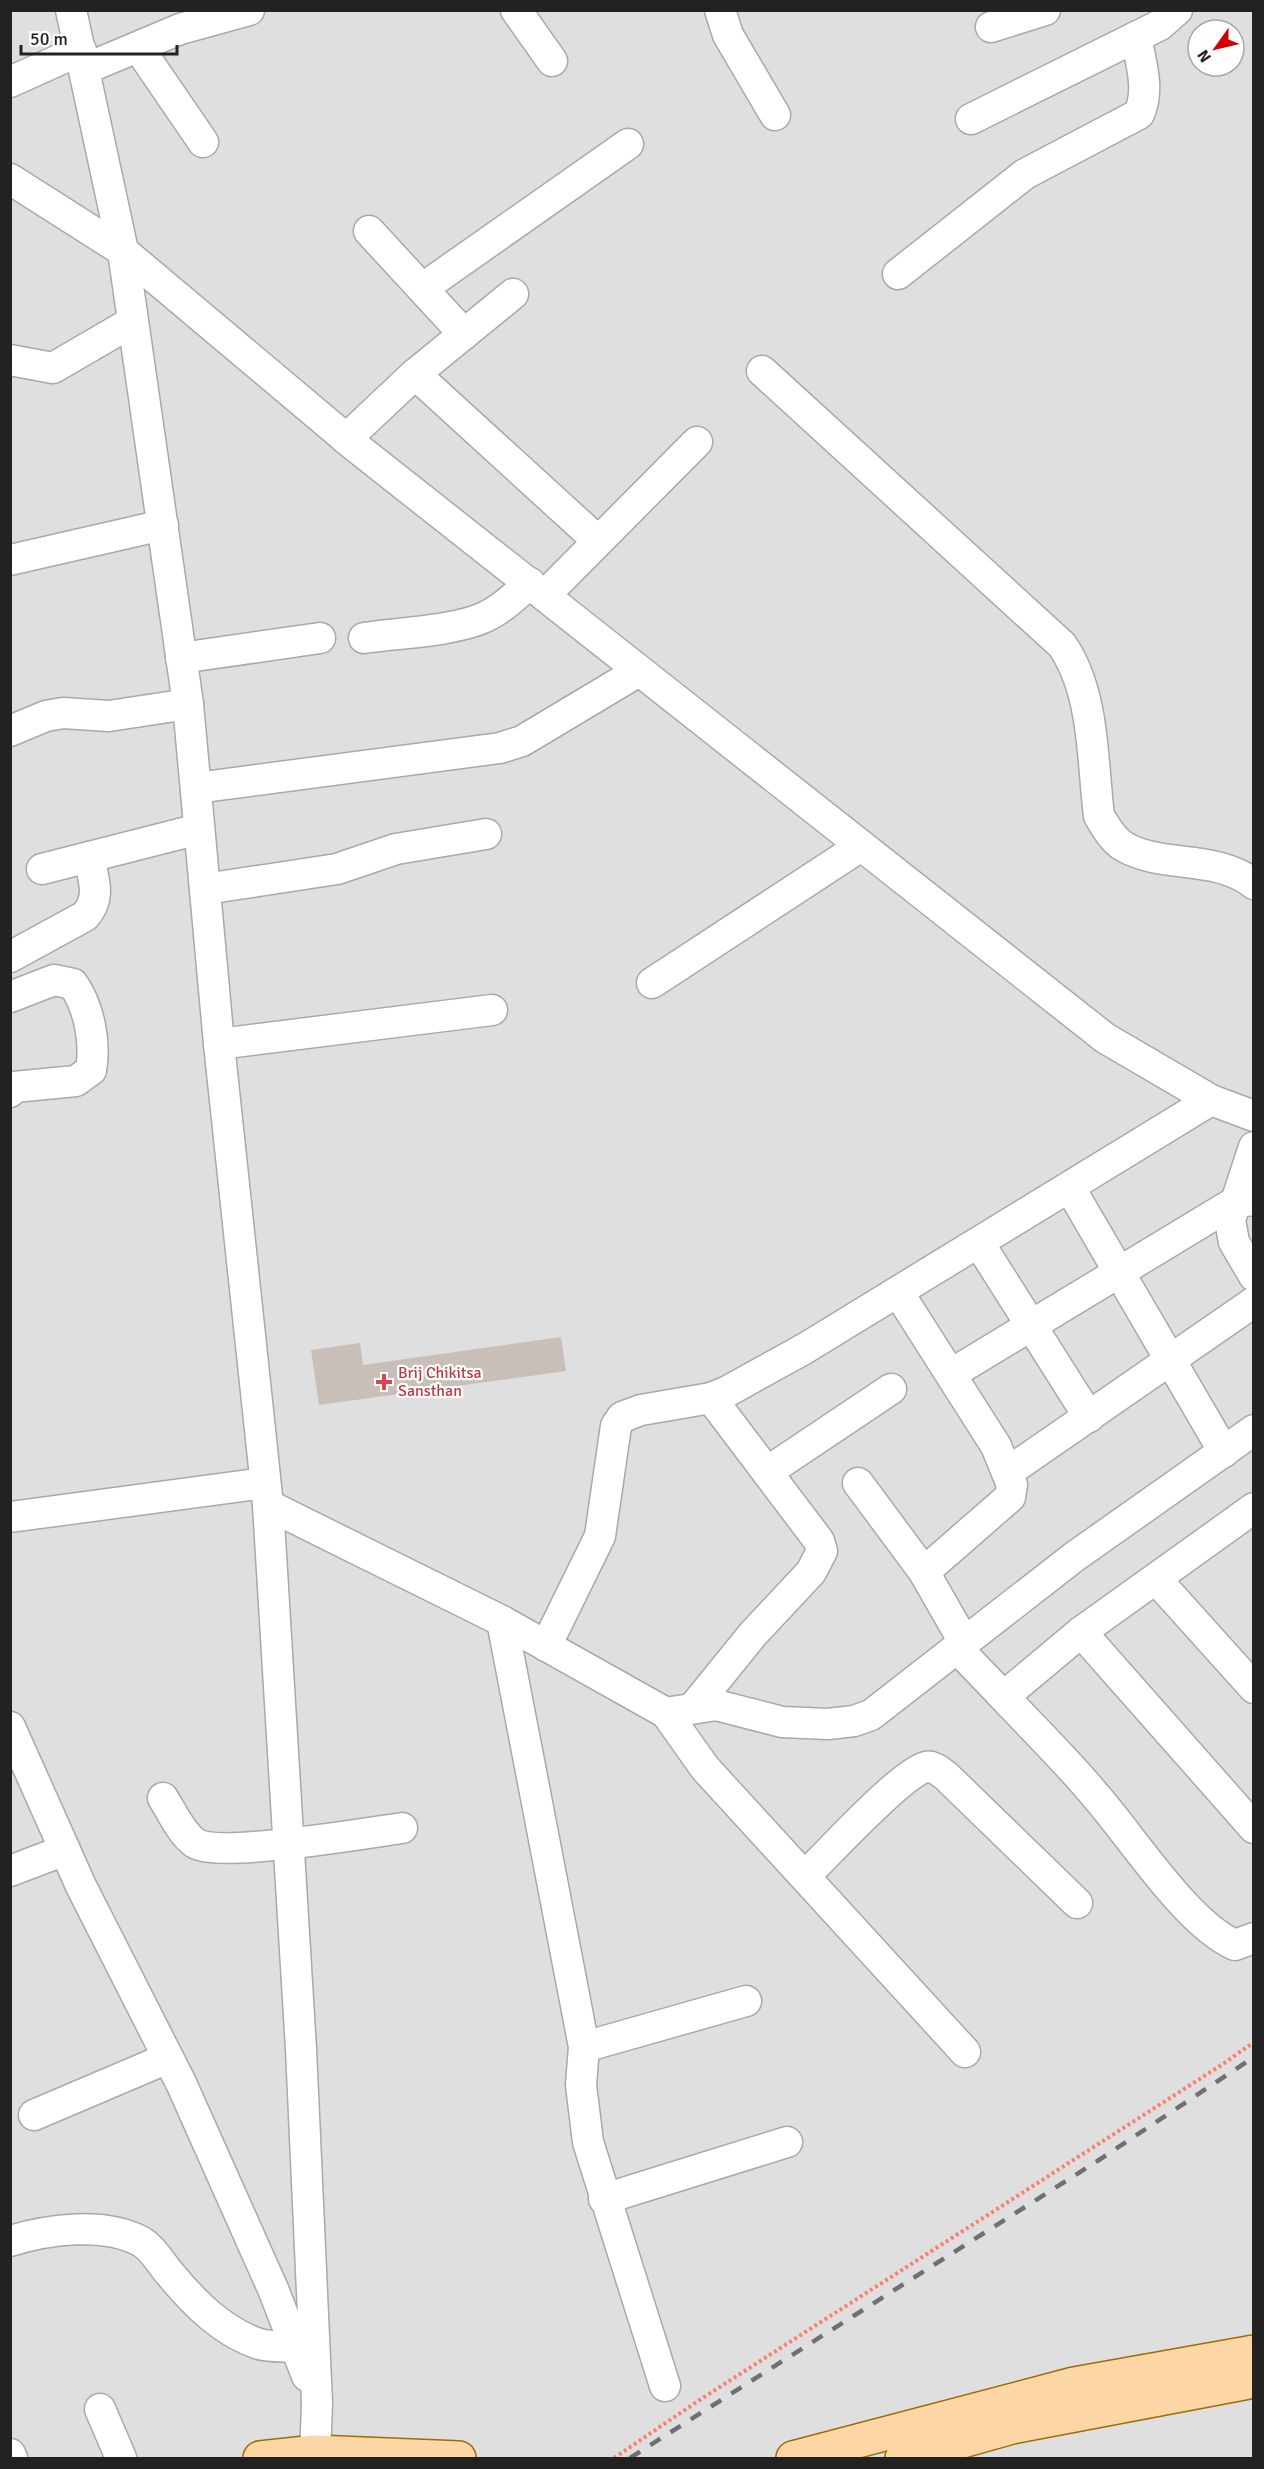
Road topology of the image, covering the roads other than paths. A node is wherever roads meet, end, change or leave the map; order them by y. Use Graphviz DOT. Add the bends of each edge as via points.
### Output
graph roads {
  1 [pos="71,10"];
  2 [pos="249,10"];
  3 [pos="516,10"];
  4 [pos="720,10"];
  5 [pos="1045,10"];
  6 [pos="1177,10"];
  7 [pos="991,27"];
  8 [pos="1136,37"];
  9 [pos="138,47"];
  10 [pos="83,59"];
  11 [pos="552,61"];
  12 [pos="10,82"];
  13 [pos="775,115"];
  14 [pos="971,119"];
  15 [pos="203,142"];
  16 [pos="628,144"];
  17 [pos="10,179"];
  18 [pos="369,231"];
  19 [pos="123,251"];
  20 [pos="898,274"];
  21 [pos="423,288"];
  22 [pos="513,294"];
  23 [pos="132,322"];
  24 [pos="464,334"];
  25 [pos="10,360"];
  26 [pos="762,371"];
  27 [pos="415,374"];
  28 [pos="346,439"];
  29 [pos="697,442"];
  30 [pos="163,525"];
  31 [pos="598,541"];
  32 [pos="10,560"];
  33 [pos="537,589"];
  34 [pos="320,638"];
  35 [pos="364,638"];
  36 [pos="181,657"];
  37 [pos="639,671"];
  38 [pos="188,705"];
  39 [pos="10,731"];
  40 [pos="195,788"];
  41 [pos="199,829"];
  42 [pos="486,834"];
  43 [pos="861,846"];
  44 [pos="89,857"];
  45 [pos="42,869"];
  46 [pos="1254,884"];
  47 [pos="205,889"];
  48 [pos="10,957"];
  49 [pos="651,983"];
  50 [pos="10,997"];
  51 [pos="492,1010"];
  52 [pos="219,1044"];
  53 [pos="12,1085"];
  54 [pos="1211,1100"];
  55 [pos="1254,1116"];
  56 [pos="1254,1147"];
  57 [pos="1070,1188"];
  58 [pos="1244,1201"];
  59 [pos="979,1243"];
  60 [pos="1118,1273"];
  61 [pos="1254,1276"];
  62 [pos="898,1292"];
  63 [pos="1254,1302"];
  64 [pos="1030,1326"];
  65 [pos="1170,1361"];
  66 [pos="951,1374"];
  67 [pos="891,1389"];
  68 [pos="711,1398"];
  69 [pos="1089,1417"];
  70 [pos="1254,1430"];
  71 [pos="1224,1452"];
  72 [pos="767,1472"];
  73 [pos="1008,1472"];
  74 [pos="858,1483"];
  75 [pos="267,1494"];
  76 [pos="1254,1508"];
  77 [pos="10,1516"];
  78 [pos="924,1572"];
  79 [pos="1156,1579"];
  80 [pos="502,1622"];
  81 [pos="1081,1632"];
  82 [pos="961,1645"];
  83 [pos="546,1646"];
  84 [pos="1254,1688"];
  85 [pos="1000,1694"];
  86 [pos="680,1711"];
  87 [pos="10,1727"];
  88 [pos="163,1798"];
  89 [pos="402,1828"];
  90 [pos="1254,1828"];
  91 [pos="288,1844"];
  92 [pos="65,1850"];
  93 [pos="10,1870"];
  94 [pos="805,1876"];
  95 [pos="1077,1903"];
  96 [pos="1254,1938"];
  97 [pos="746,2001"];
  98 [pos="584,2047"];
  99 [pos="966,2052"];
  100 [pos="168,2058"];
  101 [pos="34,2115"];
  102 [pos="787,2142"];
  103 [pos="604,2199"];
  104 [pos="10,2241"];
  105 [pos="296,2347"];
  106 [pos="1254,2352"];
  107 [pos="1254,2381"];
  108 [pos="665,2386"];
  109 [pos="317,2403"];
  110 [pos="100,2409"];
  111 [pos="315,2455"];
  112 [pos="121,2458"];
  113 [pos="260,2458"];
  114 [pos="459,2458"];
  115 [pos="793,2458"];
  116 [pos="902,2458"];
  1 -- 10 [label="street"];
  2 -- 9 [label="street" via="180,29"];
  3 -- 11 [label="street"];
  4 -- 13 [label="street" via="728,35"];
  5 -- 7 [label="street"];
  6 -- 8 [label="street" via="1160,25"];
  8 -- 14 [label="street"];
  8 -- 20 [label="street" via="1145,85 1145,101 1139,114 1025,174"];
  9 -- 10 [label="street"];
  9 -- 15 [label="street"];
  10 -- 12 [label="street"];
  10 -- 19 [label="street"];
  16 -- 21 [label="street"];
  17 -- 19 [label="street"];
  18 -- 21 [label="street"];
  19 -- 23 [label="street"];
  19 -- 28 [label="street"];
  21 -- 24 [label="street"];
  22 -- 24 [label="street"];
  23 -- 25 [label="street" via="53,368"];
  23 -- 30 [label="street"];
  24 -- 27 [label="street"];
  26 -- 46 [label="street" via="1062,645 1076,666 1084,697 1099,816 1109,833 1123,846 1140,852 1225,869"];
  27 -- 28 [label="street"];
  27 -- 31 [label="street"];
  28 -- 33 [label="street"];
  29 -- 31 [label="street"];
  30 -- 32 [label="street"];
  30 -- 36 [label="street"];
  31 -- 33 [label="street"];
  33 -- 35 [label="street" via="464,624"];
  33 -- 37 [label="street"];
  34 -- 36 [label="street"];
  36 -- 38 [label="street"];
  37 -- 40 [label="street" via="522,741 500,748"];
  37 -- 43 [label="street"];
  38 -- 39 [label="street" via="109,716 63,713"];
  38 -- 40 [label="street"];
  40 -- 41 [label="street"];
  41 -- 44 [label="street"];
  41 -- 47 [label="street"];
  42 -- 47 [label="street" via="396,849 337,868"];
  43 -- 49 [label="street"];
  43 -- 54 [label="street" via="1105,1038"];
  44 -- 45 [label="street"];
  44 -- 48 [label="street" via="96,895 94,906 85,916"];
  47 -- 52 [label="street"];
  50 -- 53 [label="street" via="54,980 73,984 81,995 95,1049 91,1070 76,1082"];
  51 -- 52 [label="street"];
  52 -- 75 [label="street"];
  54 -- 55 [label="street"];
  54 -- 57 [label="street"];
  56 -- 58 [label="street"];
  57 -- 59 [label="street"];
  57 -- 60 [label="street"];
  58 -- 60 [label="street"];
  58 -- 61 [label="street" via="1230,1220 1234,1242"];
  59 -- 62 [label="street"];
  59 -- 64 [label="street"];
  60 -- 64 [label="street"];
  60 -- 65 [label="street"];
  62 -- 66 [label="street"];
  62 -- 68 [label="street" via="804,1349"];
  63 -- 65 [label="street"];
  64 -- 66 [label="street"];
  64 -- 69 [label="street"];
  65 -- 69 [label="street"];
  65 -- 71 [label="street"];
  66 -- 73 [label="street"];
  67 -- 72 [label="street"];
  68 -- 72 [label="street"];
  68 -- 83 [label="street" via="641,1410 622,1417 616,1426 600,1536"];
  69 -- 73 [label="street"];
  70 -- 71 [label="street"];
  71 -- 82 [label="street" via="1074,1557"];
  72 -- 86 [label="street" via="819,1541 819,1560"];
  73 -- 78 [label="street" via="1010,1497"];
  74 -- 78 [label="street"];
  75 -- 77 [label="street"];
  75 -- 80 [label="street"];
  75 -- 91 [label="street"];
  76 -- 79 [label="street"];
  78 -- 82 [label="street"];
  79 -- 81 [label="street"];
  79 -- 84 [label="street"];
  80 -- 83 [label="street"];
  80 -- 98 [label="street"];
  81 -- 85 [label="street" via="1014,1689"];
  81 -- 90 [label="street"];
  82 -- 85 [label="street"];
  82 -- 86 [label="street" via="871,1715 854,1721 782,1722 716,1705"];
  83 -- 86 [label="street"];
  85 -- 96 [label="street" via="1094,1793 1198,1920 1235,1945"];
  86 -- 94 [label="street" via="705,1767"];
  87 -- 92 [label="street"];
  88 -- 91 [label="street" via="187,1836 209,1848"];
  89 -- 91 [label="street"];
  91 -- 109 [label="street"];
  92 -- 93 [label="street"];
  92 -- 100 [label="street"];
  94 -- 95 [label="street" via="903,1781 932,1767 946,1776"];
  94 -- 99 [label="street"];
  97 -- 98 [label="street"];
  98 -- 103 [label="street" via="581,2085 588,2142"];
  100 -- 101 [label="street"];
  100 -- 105 [label="street"];
  102 -- 103 [label="street"];
  103 -- 108 [label="street"];
  104 -- 105 [label="street" via="61,2231 96,2230 143,2242 191,2299 216,2320 261,2345"];
  105 -- 109 [label="street"];
  106 -- 115 [label="main road" via="1074,2384"];
  107 -- 116 [label="main road" via="1012,2427"];
  109 -- 111 [label="street"];
  110 -- 112 [label="street"];
  111 -- 113 [label="main road"];
  111 -- 114 [label="main road"];
}
